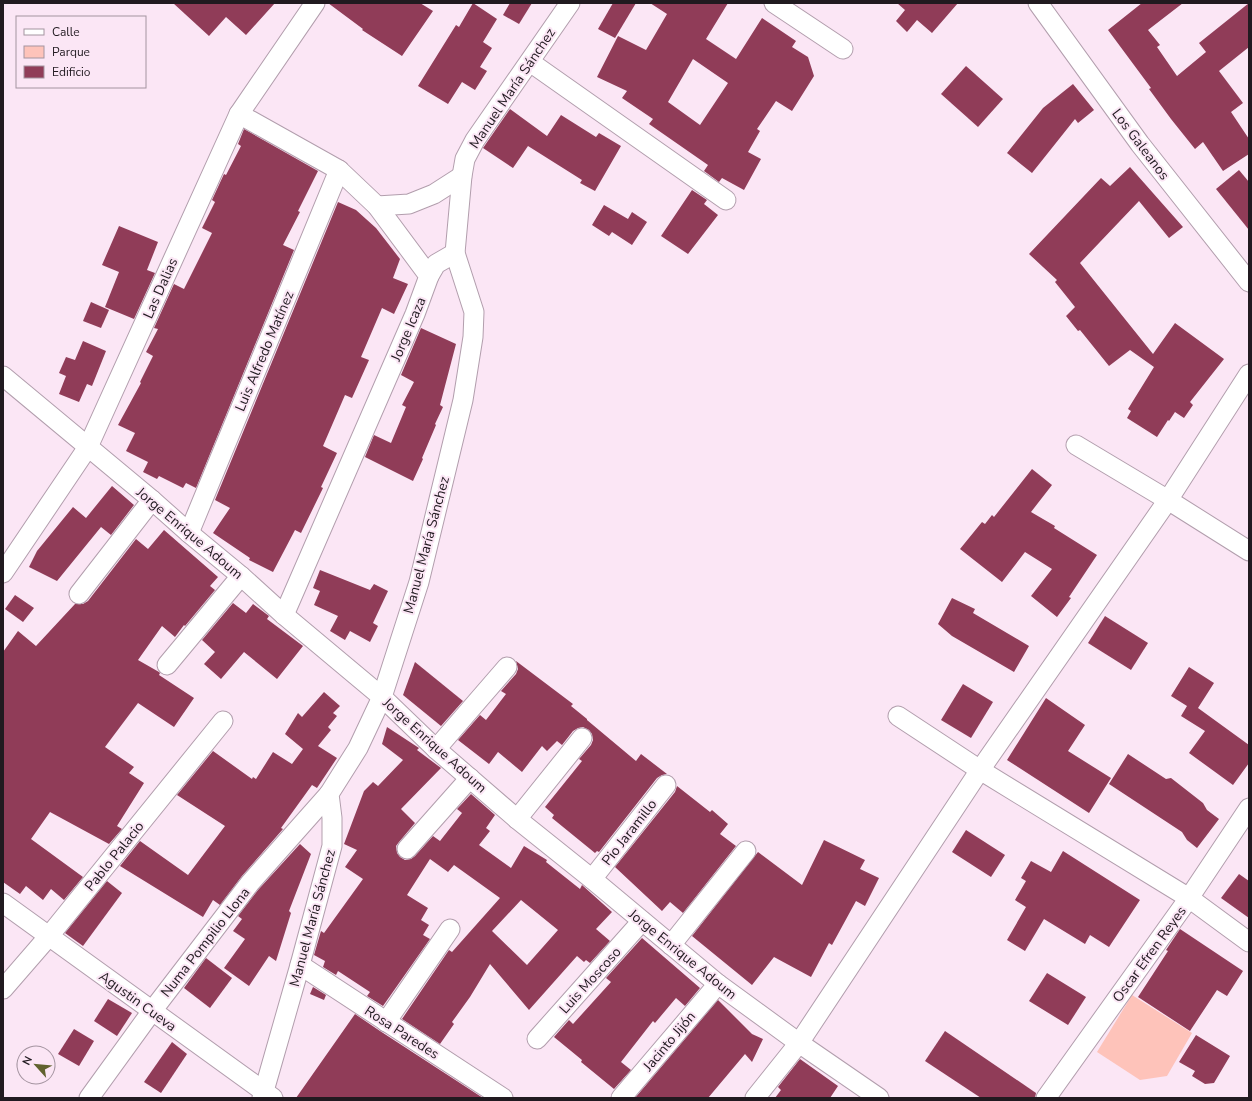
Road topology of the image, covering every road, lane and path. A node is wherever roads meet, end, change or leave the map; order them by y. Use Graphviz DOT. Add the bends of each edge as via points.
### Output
graph roads {
  1 [pos="315,3"];
  2 [pos="570,3"];
  3 [pos="774,3"];
  4 [pos="1038,3"];
  5 [pos="843,49"];
  6 [pos="530,62"];
  7 [pos="239,114"];
  8 [pos="339,170"];
  9 [pos="462,176"];
  10 [pos="726,200"];
  11 [pos="376,206"];
  12 [pos="455,253"];
  13 [pos="429,276"];
  14 [pos="1249,282"];
  15 [pos="1249,374"];
  16 [pos="3,376"];
  17 [pos="1076,445"];
  18 [pos="88,448"];
  19 [pos="152,500"];
  20 [pos="1168,500"];
  21 [pos="189,533"];
  22 [pos="1249,551"];
  23 [pos="3,573"];
  24 [pos="241,576"];
  25 [pos="79,594"];
  26 [pos="284,615"];
  27 [pos="167,665"];
  28 [pos="507,667"];
  29 [pos="382,697"];
  30 [pos="898,716"];
  31 [pos="223,721"];
  32 [pos="582,738"];
  33 [pos="436,749"];
  34 [pos="980,770"];
  35 [pos="470,778"];
  36 [pos="666,785"];
  37 [pos="329,794"];
  38 [pos="1249,808"];
  39 [pos="517,819"];
  40 [pos="407,849"];
  41 [pos="746,852"];
  42 [pos="592,879"];
  43 [pos="1189,898"];
  44 [pos="3,903"];
  45 [pos="642,921"];
  46 [pos="450,929"];
  47 [pos="49,936"];
  48 [pos="1249,942"];
  49 [pos="671,945"];
  50 [pos="300,965"];
  51 [pos="718,984"];
  52 [pos="3,989"];
  53 [pos="152,1011"];
  54 [pos="386,1022"];
  55 [pos="537,1040"];
  56 [pos="799,1043"];
  57 [pos="266,1096"];
  58 [pos="89,1098"];
  59 [pos="503,1098"];
  60 [pos="621,1098"];
  61 [pos="755,1098"];
  62 [pos="880,1098"];
  63 [pos="1046,1098"];
  1 -- 7 [label="street, Las Dalias"];
  2 -- 6 [label="street, Manuel María Sánchez"];
  3 -- 5 [label="street"];
  4 -- 14 [label="street, Los Galeanos" via="1140,144"];
  6 -- 9 [label="street, Manuel María Sánchez" via="475,140 465,160"];
  6 -- 10 [label="street"];
  7 -- 8 [label="street"];
  7 -- 18 [label="street, Las Dalias"];
  8 -- 11 [label="street"];
  8 -- 21 [label="street, Luis Alfredo Matínez"];
  9 -- 11 [label="street" via="434,194 409,204"];
  9 -- 12 [label="street, Manuel María Sánchez"];
  11 -- 13 [label="street"];
  12 -- 13 [label="street, Jorge Icaza" via="436,264"];
  12 -- 29 [label="street, Manuel María Sánchez" via="474,312 473,337 463,400 419,582"];
  13 -- 26 [label="street, Jorge Icaza" via="415,314"];
  15 -- 20 [label="street"];
  16 -- 18 [label="street, Jorge Enrique Adoum"];
  17 -- 20 [label="street"];
  18 -- 19 [label="street, Jorge Enrique Adoum"];
  18 -- 23 [label="street, Las Dalias"];
  19 -- 21 [label="street, Jorge Enrique Adoum"];
  19 -- 25 [label="street"];
  20 -- 22 [label="street"];
  20 -- 34 [label="street"];
  21 -- 24 [label="street, Jorge Enrique Adoum"];
  24 -- 26 [label="street, Jorge Enrique Adoum"];
  24 -- 27 [label="street"];
  26 -- 29 [label="street, Jorge Enrique Adoum"];
  28 -- 33 [label="street"];
  29 -- 33 [label="street, Jorge Enrique Adoum"];
  29 -- 37 [label="street, Manuel María Sánchez" via="358,748"];
  30 -- 34 [label="street"];
  31 -- 47 [label="street, Pablo Palacio"];
  32 -- 39 [label="street"];
  33 -- 35 [label="street, Jorge Enrique Adoum"];
  34 -- 43 [label="street"];
  34 -- 56 [label="street"];
  35 -- 39 [label="street, Jorge Enrique Adoum"];
  35 -- 40 [label="street"];
  36 -- 42 [label="street, Pio Jaramillo"];
  37 -- 50 [label="street, Manuel María Sánchez" via="332,846"];
  37 -- 53 [label="street, Numa Pompilio Llona" via="250,883"];
  38 -- 43 [label="street, Oscar Efren Reyes"];
  39 -- 42 [label="street, Jorge Enrique Adoum"];
  41 -- 49 [label="street"];
  42 -- 45 [label="street, Jorge Enrique Adoum"];
  43 -- 48 [label="street"];
  43 -- 63 [label="street, Oscar Efren Reyes"];
  44 -- 47 [label="street, Agustin Cueva"];
  45 -- 49 [label="street, Jorge Enrique Adoum"];
  45 -- 55 [label="street, Luis Moscoso"];
  46 -- 54 [label="street"];
  47 -- 52 [label="street, Pablo Palacio"];
  47 -- 53 [label="street, Agustin Cueva"];
  49 -- 51 [label="street, Jorge Enrique Adoum"];
  50 -- 54 [label="street, Rosa Paredes"];
  50 -- 57 [label="street, Manuel María Sánchez"];
  51 -- 56 [label="street, Jorge Enrique Adoum"];
  51 -- 60 [label="street, Jacinto Jijón"];
  53 -- 57 [label="street, Agustin Cueva"];
  53 -- 58 [label="street, Numa Pompilio Llona"];
  54 -- 59 [label="street, Rosa Paredes"];
  56 -- 61 [label="street"];
  56 -- 62 [label="street, Jorge Enrique Adoum"];
}
